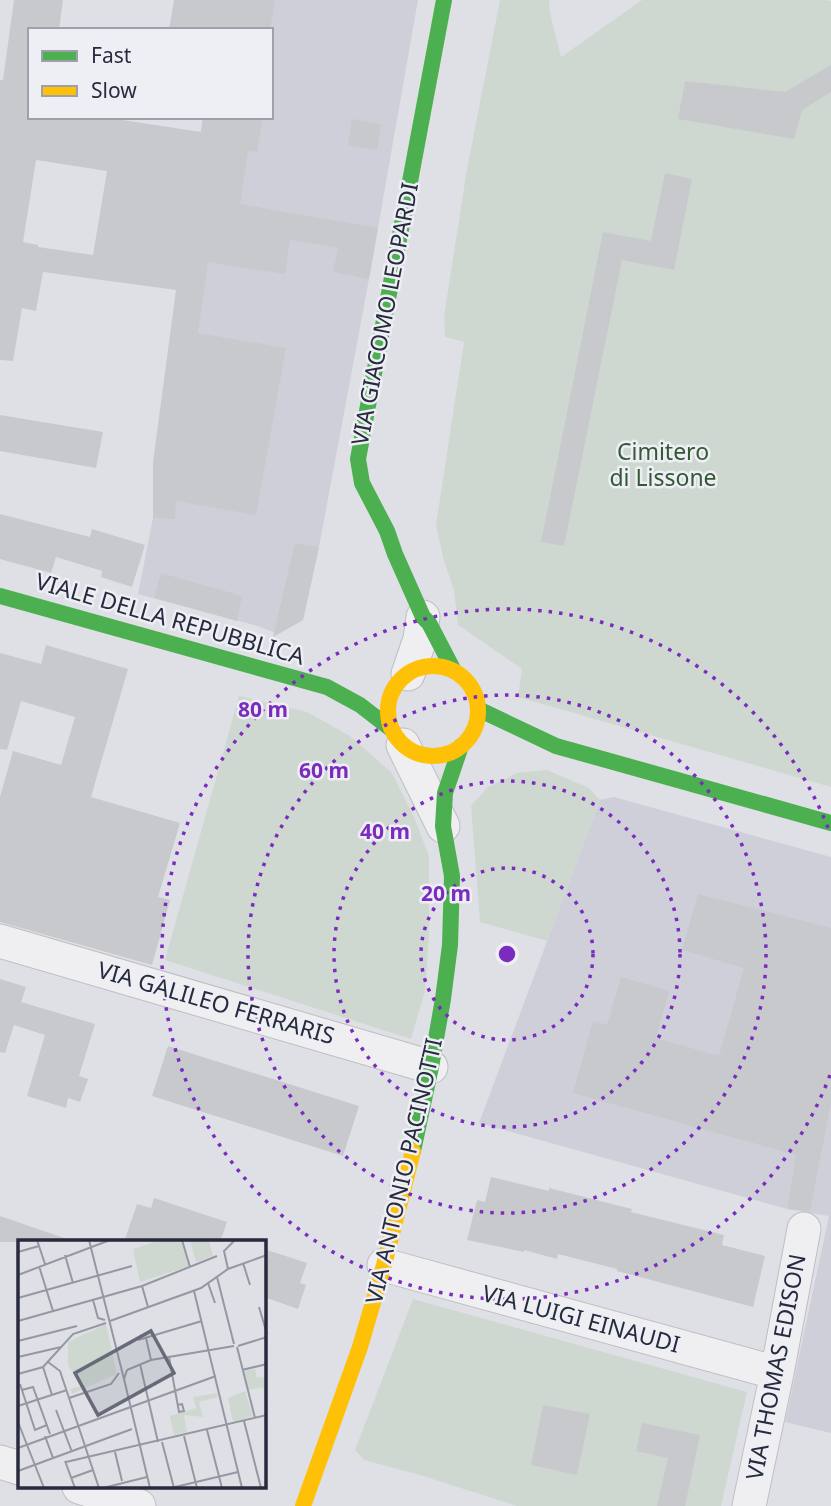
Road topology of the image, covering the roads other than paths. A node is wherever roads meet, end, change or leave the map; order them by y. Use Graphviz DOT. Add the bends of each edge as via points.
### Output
graph roads {
  1 [pos="444,0"];
  2 [pos="0,596"];
  3 [pos="423,617"];
  4 [pos="454,671"];
  5 [pos="398,677"];
  6 [pos="356,682"];
  7 [pos="327,687"];
  8 [pos="478,709"];
  9 [pos="397,737"];
  10 [pos="488,744"];
  11 [pos="520,745"];
  12 [pos="461,746"];
  13 [pos="556,746"];
  14 [pos="831,823"];
  15 [pos="443,826"];
  16 [pos="0,941"];
  17 [pos="431,1067"];
  18 [pos="804,1229"];
  19 [pos="384,1265"];
  20 [pos="777,1373"];
  21 [pos="0,1462"];
  22 [pos="18,1468"];
  23 [pos="82,1488"];
  24 [pos="139,1506"];
  25 [pos="303,1506"];
  26 [pos="749,1506"];
  1 -- 3 [label="street, VIA GIACOMO LEOPARDI" via="358,459 362,483"];
  2 -- 7 [label="street, VIALE DELLA REPUBBLICA"];
  3 -- 4 [label="street, VIA GIACOMO LEOPARDI"];
  3 -- 5 [label="street" via="420,639"];
  4 -- 5 [label="street" via="422,667"];
  4 -- 8 [label="street" via="475,694"];
  5 -- 9 [label="street" via="387,714"];
  6 -- 7 [label="street, VIALE DELLA REPUBBLICA"];
  7 -- 9 [label="street, VIALE DELLA REPUBBLICA" via="350,697"];
  8 -- 12 [label="street" via="474,731"];
  8 -- 13 [label="street"];
  9 -- 12 [label="street, VIALE DELLA REPUBBLICA" via="415,753 437,757"];
  9 -- 15 [label="street, VIA ANTONIO PACINOTTI"];
  10 -- 12 [label="street, VIALE DELLA REPUBBLICA"];
  11 -- 13 [label="street"];
  12 -- 15 [label="street, VIA ANTONIO PACINOTTI" via="445,793"];
  13 -- 14 [label="street"];
  15 -- 17 [label="street, VIA ANTONIO PACINOTTI" via="452,876 450,945"];
  16 -- 17 [label="street, VIA GALILEO FERRARIS"];
  17 -- 19 [label="street, VIA ANTONIO PACINOTTI"];
  18 -- 20 [label="street, VIA THOMAS EDISON"];
  19 -- 20 [label="street, VIA LUIGI EINAUDI"];
  19 -- 25 [label="street, VIA ANTONIO PACINOTTI"];
  20 -- 26 [label="street, VIA THOMAS EDISON"];
  21 -- 22 [label="street"];
  23 -- 24 [label="street"];
}
